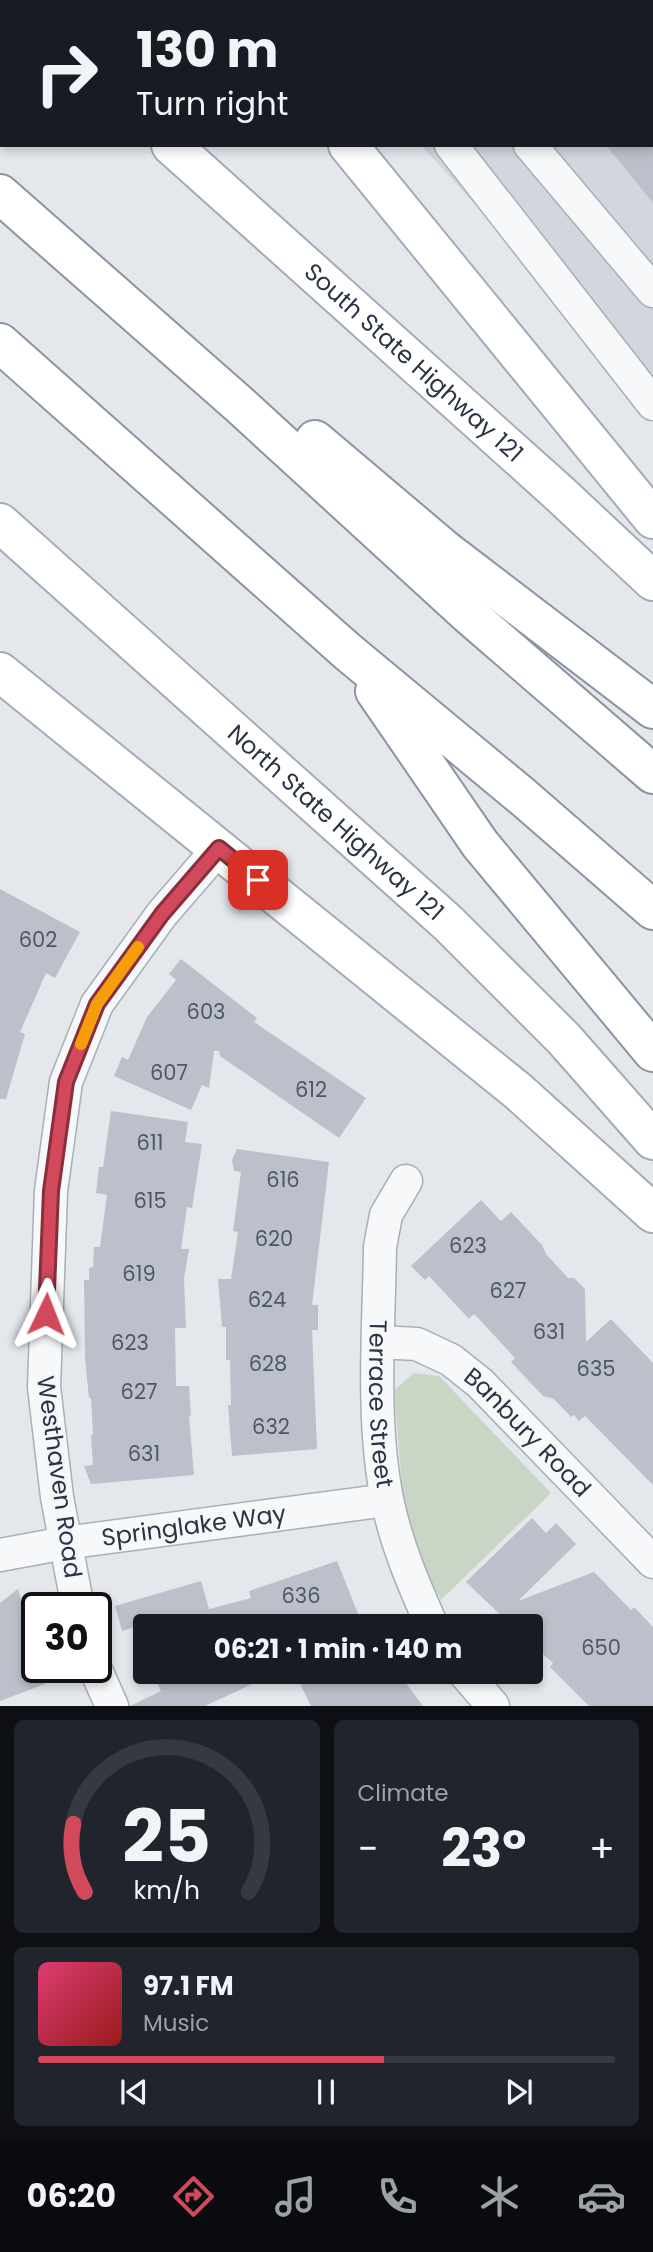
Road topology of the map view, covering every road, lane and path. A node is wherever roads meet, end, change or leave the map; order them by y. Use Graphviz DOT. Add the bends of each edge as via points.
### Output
graph roads {
  1 [pos="173,147"];
  2 [pos="350,147"];
  3 [pos="453,147"];
  4 [pos="532,147"];
  5 [pos="7,200"];
  6 [pos="653,291"];
  7 [pos="0,343"];
  8 [pos="653,404"];
  9 [pos="241,406"];
  10 [pos="653,519"];
  11 [pos="0,523"];
  12 [pos="653,581"];
  13 [pos="348,652"];
  14 [pos="0,672"];
  15 [pos="653,709"];
  16 [pos="653,774"];
  17 [pos="219,848"];
  18 [pos="653,910"];
  19 [pos="653,1052"];
  20 [pos="653,1140"];
  21 [pos="406,1181"];
  22 [pos="653,1213"];
  23 [pos="378,1342"];
  24 [pos="387,1500"];
  25 [pos="65,1543"];
  26 [pos="0,1555"];
  27 [pos="653,1562"];
  28 [pos="75,1592"];
  29 [pos="427,1614"];
  30 [pos="102,1683"];
  31 [pos="474,1684"];
  32 [pos="112,1706"];
  33 [pos="493,1706"];
  1 -- 12 [label="main road, South State Highway 121"];
  2 -- 10 [label="main road"];
  3 -- 8 [label="street"];
  4 -- 6 [label="street"];
  5 -- 9 [label="main road"];
  7 -- 13 [label="main road"];
  9 -- 15 [label="main road" via="293,422 445,550"];
  9 -- 16 [label="main road" via="468,614"];
  11 -- 20 [label="main road, North State Highway 121" via="448,923 564,1039"];
  13 -- 18 [label="main road"];
  13 -- 19 [label="main road" via="480,844"];
  14 -- 17 [label="main road"];
  17 -- 22 [label="main road" via="519,1092"];
  17 -- 25 [label="street, Westhaven Road" via="162,914 97,1004 66,1082 51,1191 44,1387"];
  21 -- 23 [label="street, Terrace Street" via="386,1214 380,1247"];
  23 -- 24 [label="street, Terrace Street" via="379,1443"];
  23 -- 27 [label="street, Banbury Road" via="417,1344 451,1360 480,1384"];
  24 -- 25 [label="street, Springlake Way"];
  24 -- 29 [label="street, Terrace Street" via="403,1558"];
  25 -- 26 [label="street, Springlake Way"];
  25 -- 28 [label="street, Westhaven Road"];
  30 -- 32 [label="street"];
  31 -- 33 [label="street"];
}
